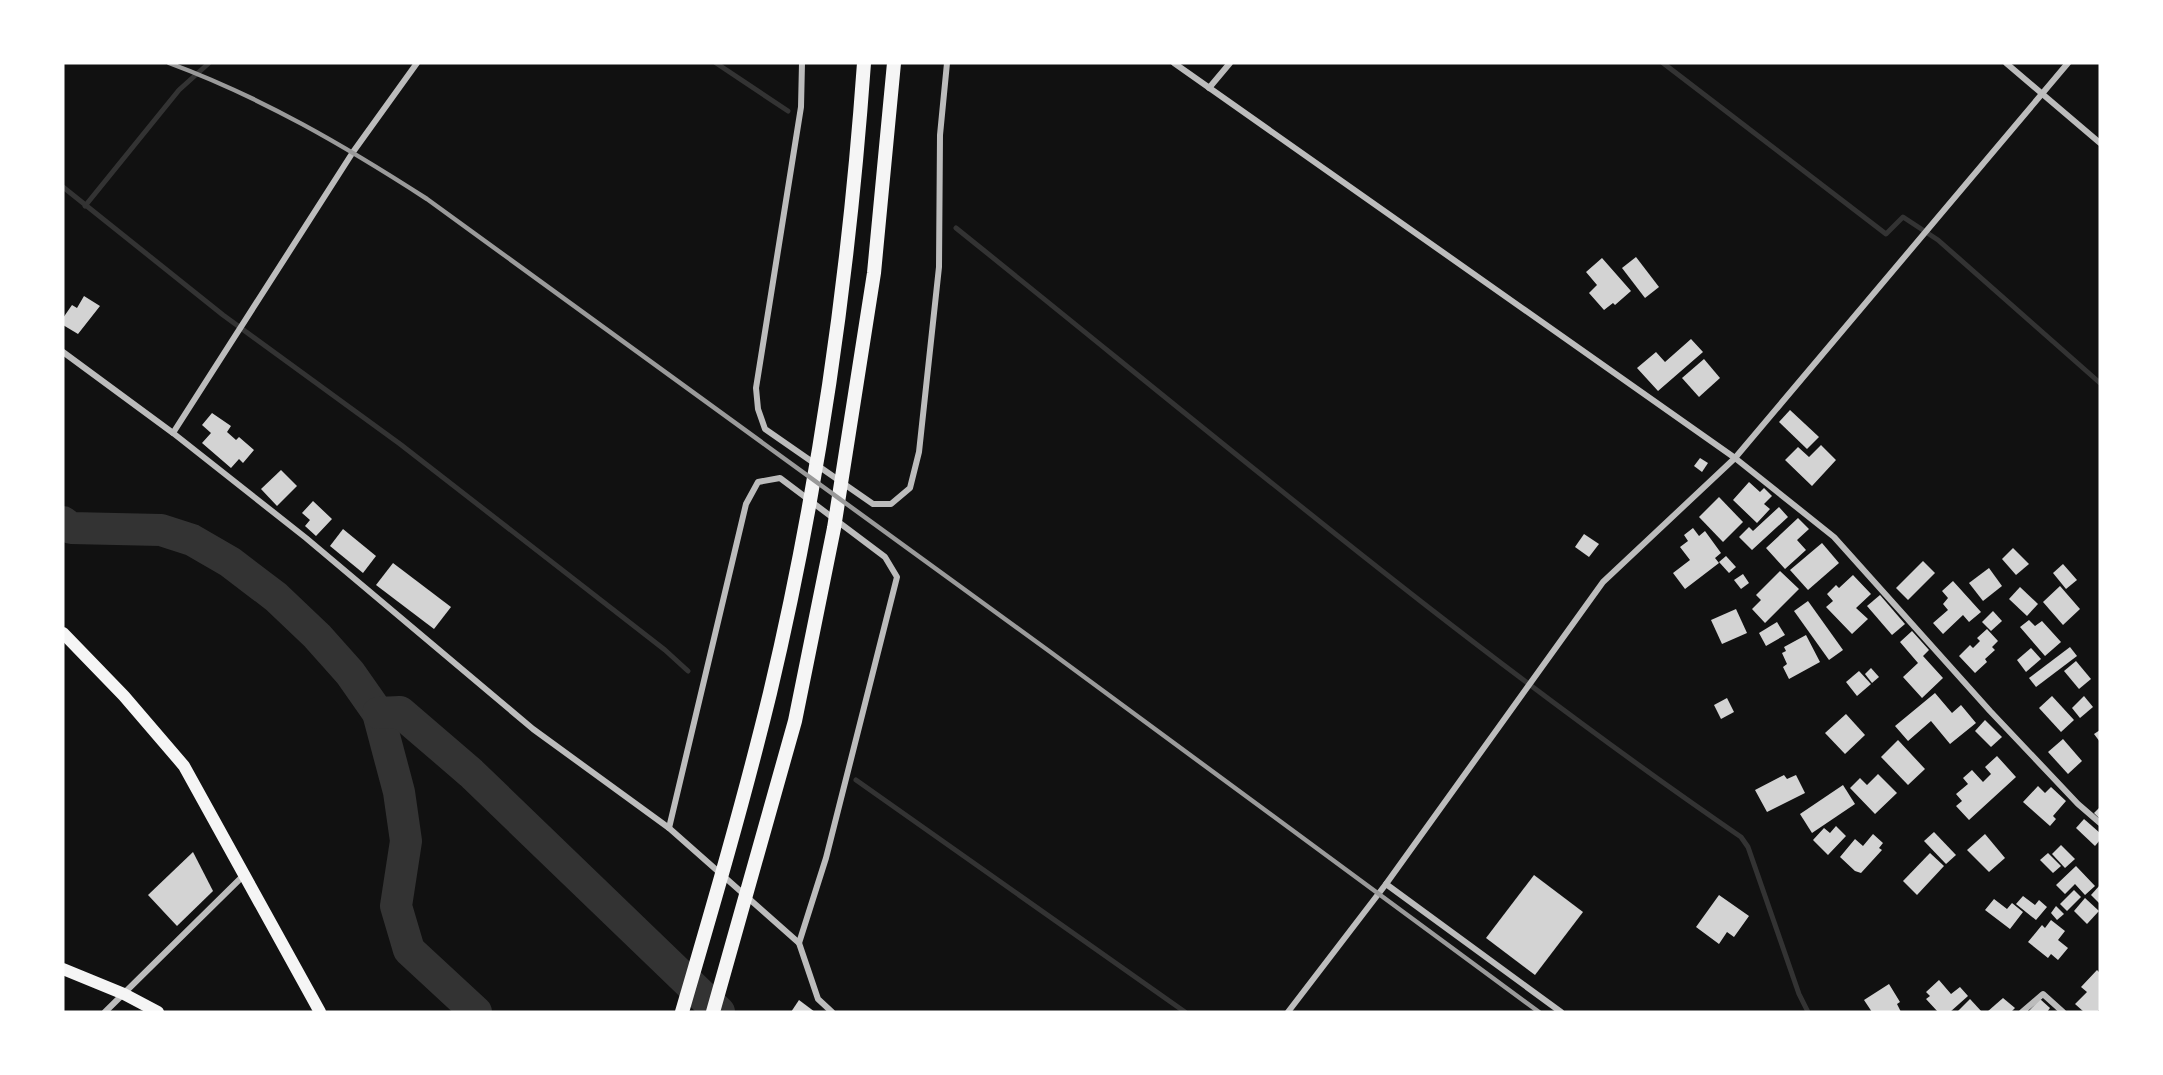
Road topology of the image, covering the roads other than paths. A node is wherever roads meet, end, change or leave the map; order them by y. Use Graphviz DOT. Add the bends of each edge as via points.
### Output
graph roads {
  1 [pos="417,63"];
  2 [pos="802,63"];
  3 [pos="864,63"];
  4 [pos="894,63"];
  5 [pos="947,63"];
  6 [pos="1174,63"];
  7 [pos="1230,63"];
  8 [pos="2006,63"];
  9 [pos="2068,63"];
  10 [pos="1209,88"];
  11 [pos="2042,94"];
  12 [pos="2100,143"];
  13 [pos="63,352"];
  14 [pos="173,433"];
  15 [pos="1735,458"];
  16 [pos="63,633"];
  17 [pos="2100,823"];
  18 [pos="669,828"];
  19 [pos="244,874"];
  20 [pos="1386,884"];
  21 [pos="800,943"];
  22 [pos="63,969"];
  23 [pos="124,993"];
  24 [pos="105,1012"];
  25 [pos="158,1012"];
  26 [pos="320,1012"];
  27 [pos="682,1012"];
  28 [pos="713,1012"];
  29 [pos="832,1012"];
  30 [pos="1288,1012"];
  31 [pos="1561,1012"];
  32 [pos="2022,1012"];
  33 [pos="2063,1012"];
  1 -- 14 [label="street" via="353,152"];
  2 -- 5 [label="street" via="801,107 756,388 758,409 765,429 873,504 891,504 910,488 919,452 939,267 940,135"];
  3 -- 27 [label="highway" via="846,269 807,510 770,691 728,858"];
  4 -- 28 [label="highway" via="874,273 834,528 795,721"];
  6 -- 10 [label="street"];
  7 -- 10 [label="street"];
  8 -- 11 [label="street"];
  9 -- 11 [label="street"];
  10 -- 15 [label="street"];
  11 -- 12 [label="street"];
  11 -- 15 [label="street"];
  13 -- 14 [label="street"];
  14 -- 18 [label="street" via="306,538 532,729"];
  15 -- 17 [label="street" via="1834,537 1990,711"];
  15 -- 20 [label="street" via="1603,582"];
  16 -- 19 [label="highway" via="184,766"];
  18 -- 21 [label="street"];
  18 -- 21 [label="street" via="746,504 758,482 780,478 885,557 897,577 826,858"];
  19 -- 23 [label="street"];
  19 -- 26 [label="highway"];
  20 -- 30 [label="street"];
  20 -- 31 [label="street"];
  21 -- 29 [label="street" via="818,999"];
  22 -- 23 [label="highway"];
  23 -- 24 [label="street"];
  23 -- 25 [label="highway"];
  32 -- 33 [label="street" via="2043,994"];
}
